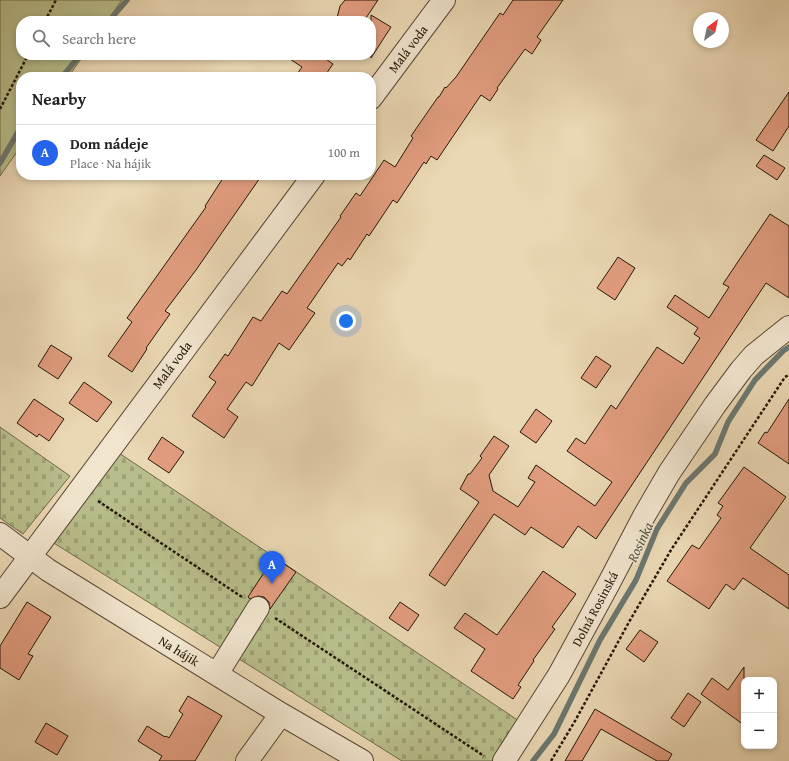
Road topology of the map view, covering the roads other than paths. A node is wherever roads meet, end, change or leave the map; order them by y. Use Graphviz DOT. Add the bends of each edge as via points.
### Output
graph roads {
  1 [pos="444,0"];
  2 [pos="376,91"];
  3 [pos="310,180"];
  4 [pos="789,327"];
  5 [pos="0,534"];
  6 [pos="29,556"];
  7 [pos="0,597"];
  8 [pos="258,608"];
  9 [pos="218,674"];
  10 [pos="281,714"];
  11 [pos="496,760"];
  12 [pos="247,761"];
  13 [pos="362,761"];
  1 -- 2 [label="street, Malá voda"];
  3 -- 6 [label="street, Malá voda"];
  4 -- 11 [label="street, Dolná Rosinská" via="754,355 715,405 644,516 559,675"];
  5 -- 6 [label="street, Na hájik"];
  6 -- 7 [label="street, Malá voda"];
  6 -- 9 [label="street, Na hájik"];
  8 -- 9 [label="street"];
  9 -- 10 [label="street, Na hájik"];
  10 -- 12 [label="street"];
  10 -- 13 [label="street, Na hájik"];
}
